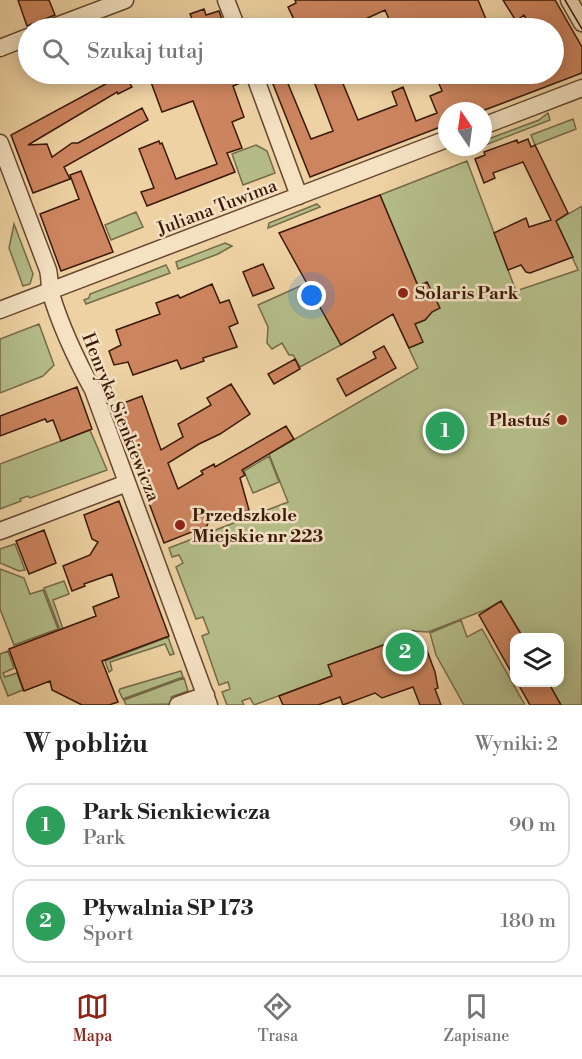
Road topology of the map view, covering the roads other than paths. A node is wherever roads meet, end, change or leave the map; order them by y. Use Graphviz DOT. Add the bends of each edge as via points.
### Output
graph roads {
  1 [pos="125,0"];
  2 [pos="226,0"];
  3 [pos="569,0"];
  4 [pos="77,18"];
  5 [pos="233,18"];
  6 [pos="582,23"];
  7 [pos="18,41"];
  8 [pos="0,48"];
  9 [pos="258,84"];
  10 [pos="582,88"];
  11 [pos="492,123"];
  12 [pos="0,142"];
  13 [pos="438,142"];
  14 [pos="299,196"];
  15 [pos="50,291"];
  16 [pos="0,310"];
  17 [pos="127,483"];
  18 [pos="0,531"];
  19 [pos="208,700"];
  20 [pos="178,705"];
  1 -- 4 [label="street"];
  2 -- 5 [label="street"];
  3 -- 6 [label="street"];
  7 -- 8 [label="street"];
  9 -- 14 [label="street"];
  10 -- 11 [label="street"];
  12 -- 15 [label="street, Henryka Sienkiewicza" via="48,270"];
  13 -- 14 [label="street, Juliana Tuwima"];
  14 -- 15 [label="street, Juliana Tuwima"];
  15 -- 16 [label="street, Juliana Tuwima"];
  15 -- 17 [label="street, Henryka Sienkiewicza" via="79,366 93,390"];
  17 -- 18 [label="street"];
  17 -- 19 [label="street, Henryka Sienkiewicza"];
  19 -- 20 [label="street"];
}
